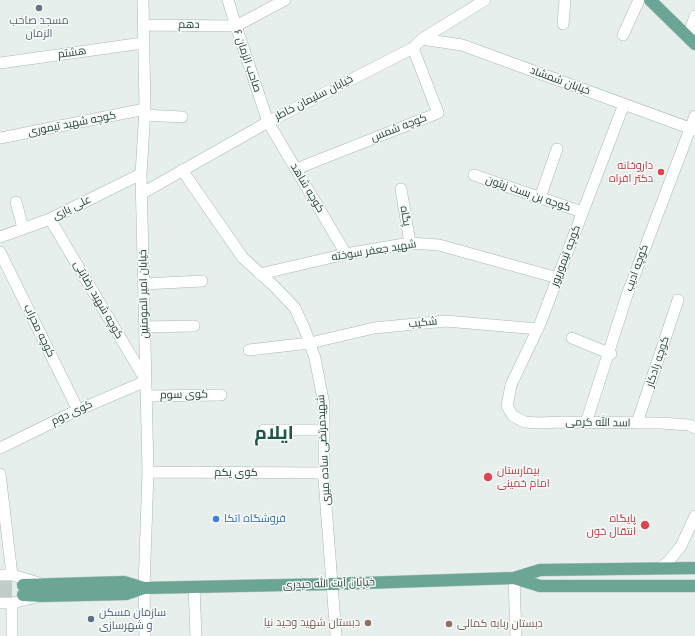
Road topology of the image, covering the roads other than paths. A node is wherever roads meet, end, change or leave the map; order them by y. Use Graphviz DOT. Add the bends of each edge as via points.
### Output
graph roads {
  1 [pos="143,0"];
  2 [pos="228,0"];
  3 [pos="285,0"];
  4 [pos="485,0"];
  5 [pos="565,0"];
  6 [pos="639,0"];
  7 [pos="650,0"];
  8 [pos="695,16"];
  9 [pos="143,24"];
  10 [pos="563,24"];
  11 [pos="236,26"];
  12 [pos="623,35"];
  13 [pos="422,39"];
  14 [pos="691,40"];
  15 [pos="143,43"];
  16 [pos="413,48"];
  17 [pos="0,63"];
  18 [pos="624,104"];
  19 [pos="144,112"];
  20 [pos="695,116"];
  21 [pos="182,117"];
  22 [pos="268,122"];
  23 [pos="692,129"];
  24 [pos="0,138"];
  25 [pos="557,149"];
  26 [pos="296,169"];
  27 [pos="182,170"];
  28 [pos="141,174"];
  29 [pos="474,175"];
  30 [pos="401,189"];
  31 [pos="141,194"];
  32 [pos="540,198"];
  33 [pos="16,202"];
  34 [pos="582,212"];
  35 [pos="50,219"];
  36 [pos="23,228"];
  37 [pos="0,237"];
  38 [pos="410,243"];
  39 [pos="0,252"];
  40 [pos="346,254"];
  41 [pos="260,274"];
  42 [pos="558,278"];
  43 [pos="202,281"];
  44 [pos="144,284"];
  45 [pos="678,300"];
  46 [pos="194,326"];
  47 [pos="144,327"];
  48 [pos="538,329"];
  49 [pos="572,338"];
  50 [pos="310,343"];
  51 [pos="249,350"];
  52 [pos="610,353"];
  53 [pos="146,381"];
  54 [pos="221,395"];
  55 [pos="147,396"];
  56 [pos="507,406"];
  57 [pos="78,410"];
  58 [pos="586,423"];
  59 [pos="637,423"];
  60 [pos="695,428"];
  61 [pos="264,430"];
  62 [pos="323,430"];
  63 [pos="0,448"];
  64 [pos="148,472"];
  65 [pos="324,473"];
  66 [pos="0,474"];
  67 [pos="1,496"];
  68 [pos="695,516"];
  69 [pos="660,568"];
  70 [pos="695,568"];
  71 [pos="0,575"];
  72 [pos="12,575"];
  73 [pos="514,578"];
  74 [pos="333,584"];
  75 [pos="695,586"];
  76 [pos="194,587"];
  77 [pos="144,588"];
  78 [pos="23,590"];
  79 [pos="41,590"];
  80 [pos="12,603"];
  81 [pos="0,604"];
  82 [pos="12,636"];
  83 [pos="145,636"];
  84 [pos="196,636"];
  85 [pos="336,636"];
  86 [pos="516,636"];
  1 -- 9 [label="street, خیابان امیر المومنین"];
  2 -- 11 [label="street, صاحب الزمان ۶"];
  3 -- 11 [label="street"];
  4 -- 13 [label="street, خیابان سلیمان خاطر"];
  5 -- 10 [label="street"];
  6 -- 12 [label="street"];
  7 -- 14 [label="main road"];
  8 -- 14 [label="street"];
  9 -- 11 [label="street, دهم"];
  9 -- 15 [label="street, خیابان امیر المومنین"];
  11 -- 22 [label="street, صاحب الزمان ۶"];
  13 -- 16 [label="street, خیابان سلیمان خاطر"];
  13 -- 18 [label="street, خیابان شمشاد" via="462,45"];
  15 -- 17 [label="street, هشتم"];
  15 -- 19 [label="street, خیابان امیر المومنین"];
  16 -- 22 [label="street, خیابان سلیمان خاطر"];
  16 -- 26 [label="street, کوچه شمس" via="438,113"];
  18 -- 23 [label="street, خیابان شمشاد"];
  18 -- 34 [label="street, کوچه تیمورپور"];
  19 -- 21 [label="street, کوچه شهید تیموری"];
  19 -- 24 [label="street, کوچه شهید تیموری"];
  19 -- 28 [label="street, خیابان امیر المومنین"];
  20 -- 23 [label="street, کوچه ادیب"];
  22 -- 26 [label="street, کوچه شاهد"];
  22 -- 27 [label="street, خیابان سلیمان خاطر"];
  23 -- 52 [label="street, کوچه ادیب" via="628,295"];
  25 -- 32 [label="street"];
  26 -- 40 [label="street, کوچه شاهد"];
  27 -- 31 [label="street, خیابان سلیمان خاطر"];
  27 -- 41 [label="street, شهیدمرتضی ساده میری" via="243,258"];
  28 -- 31 [label="street, خیابان امیر المومنین"];
  28 -- 35 [label="street, علی یاری"];
  29 -- 32 [label="street, کوچه بن بست زیتون"];
  30 -- 38 [label="street, پگاه"];
  31 -- 44 [label="street, خیابان امیر المومنین"];
  32 -- 34 [label="street, کوچه بن بست زیتون"];
  33 -- 36 [label="street"];
  34 -- 42 [label="street, کوچه تیمورپور"];
  35 -- 36 [label="street, علی یاری"];
  35 -- 53 [label="street, کوچه شهید رضایتی"];
  36 -- 37 [label="street, علی یاری"];
  38 -- 40 [label="street, شهید جعفر سوخته"];
  38 -- 42 [label="street, شهید جعفر سوخته" via="439,244"];
  39 -- 57 [label="street, کوچه محراب"];
  40 -- 41 [label="street, شهید جعفر سوخته"];
  41 -- 50 [label="street, شهیدمرتضی ساده میری" via="295,308"];
  42 -- 48 [label="street, کوچه تیمورپور"];
  43 -- 44 [label="street"];
  44 -- 47 [label="street, خیابان امیر المومنین"];
  45 -- 59 [label="street, کوچه رادکار"];
  46 -- 47 [label="street"];
  47 -- 53 [label="street, خیابان امیر المومنین"];
  48 -- 50 [label="street, شکیب" via="446,321 374,328"];
  48 -- 56 [label="street, کوچه تیمورپور" via="511,385"];
  49 -- 52 [label="street"];
  50 -- 51 [label="street, شکیب"];
  50 -- 62 [label="street, شهیدمرتضی ساده میری" via="324,405"];
  52 -- 58 [label="street, کوچه ادیب"];
  53 -- 55 [label="street, خیابان امیر المومنین"];
  53 -- 57 [label="street, کوی دوم"];
  54 -- 55 [label="street, کوی سوم"];
  55 -- 64 [label="street, خیابان امیر المومنین"];
  56 -- 58 [label="street, اسد الله کرمی" via="513,416 524,422"];
  57 -- 63 [label="street, کوی دوم"];
  58 -- 59 [label="street, اسد الله کرمی"];
  59 -- 60 [label="street, اسد الله کرمی" via="689,425"];
  61 -- 62 [label="street"];
  62 -- 65 [label="street, شهیدمرتضی ساده میری"];
  64 -- 65 [label="street, کوی یکم"];
  64 -- 77 [label="street, خیابان امیر المومنین"];
  65 -- 74 [label="street, شهیدمرتضی ساده میری"];
  66 -- 67 [label="street"];
  67 -- 72 [label="street"];
  68 -- 69 [label="street" via="681,546"];
  69 -- 70 [label="main road, خیابان آیت الله حیدری"];
  69 -- 73 [label="main road, خیابان آیت الله حیدری" via="540,570"];
  71 -- 72 [label="street"];
  72 -- 79 [label="street"];
  73 -- 74 [label="main road, خیابان آیت الله حیدری"];
  73 -- 75 [label="main road, خیابان آیت الله حیدری" via="540,586"];
  73 -- 86 [label="street"];
  74 -- 76 [label="main road, خیابان آیت الله حیدری"];
  74 -- 85 [label="street, شهیدمرتضی ساده میری"];
  76 -- 77 [label="main road, خیابان آیت الله حیدری"];
  76 -- 84 [label="street"];
  77 -- 79 [label="main road, خیابان آیت الله حیدری" via="124,582"];
  77 -- 83 [label="street, خیابان امیر المومنین"];
  78 -- 79 [label="main road, خیابان آیت الله حیدری"];
  79 -- 80 [label="street"];
  80 -- 81 [label="street"];
  80 -- 82 [label="street"];
}
